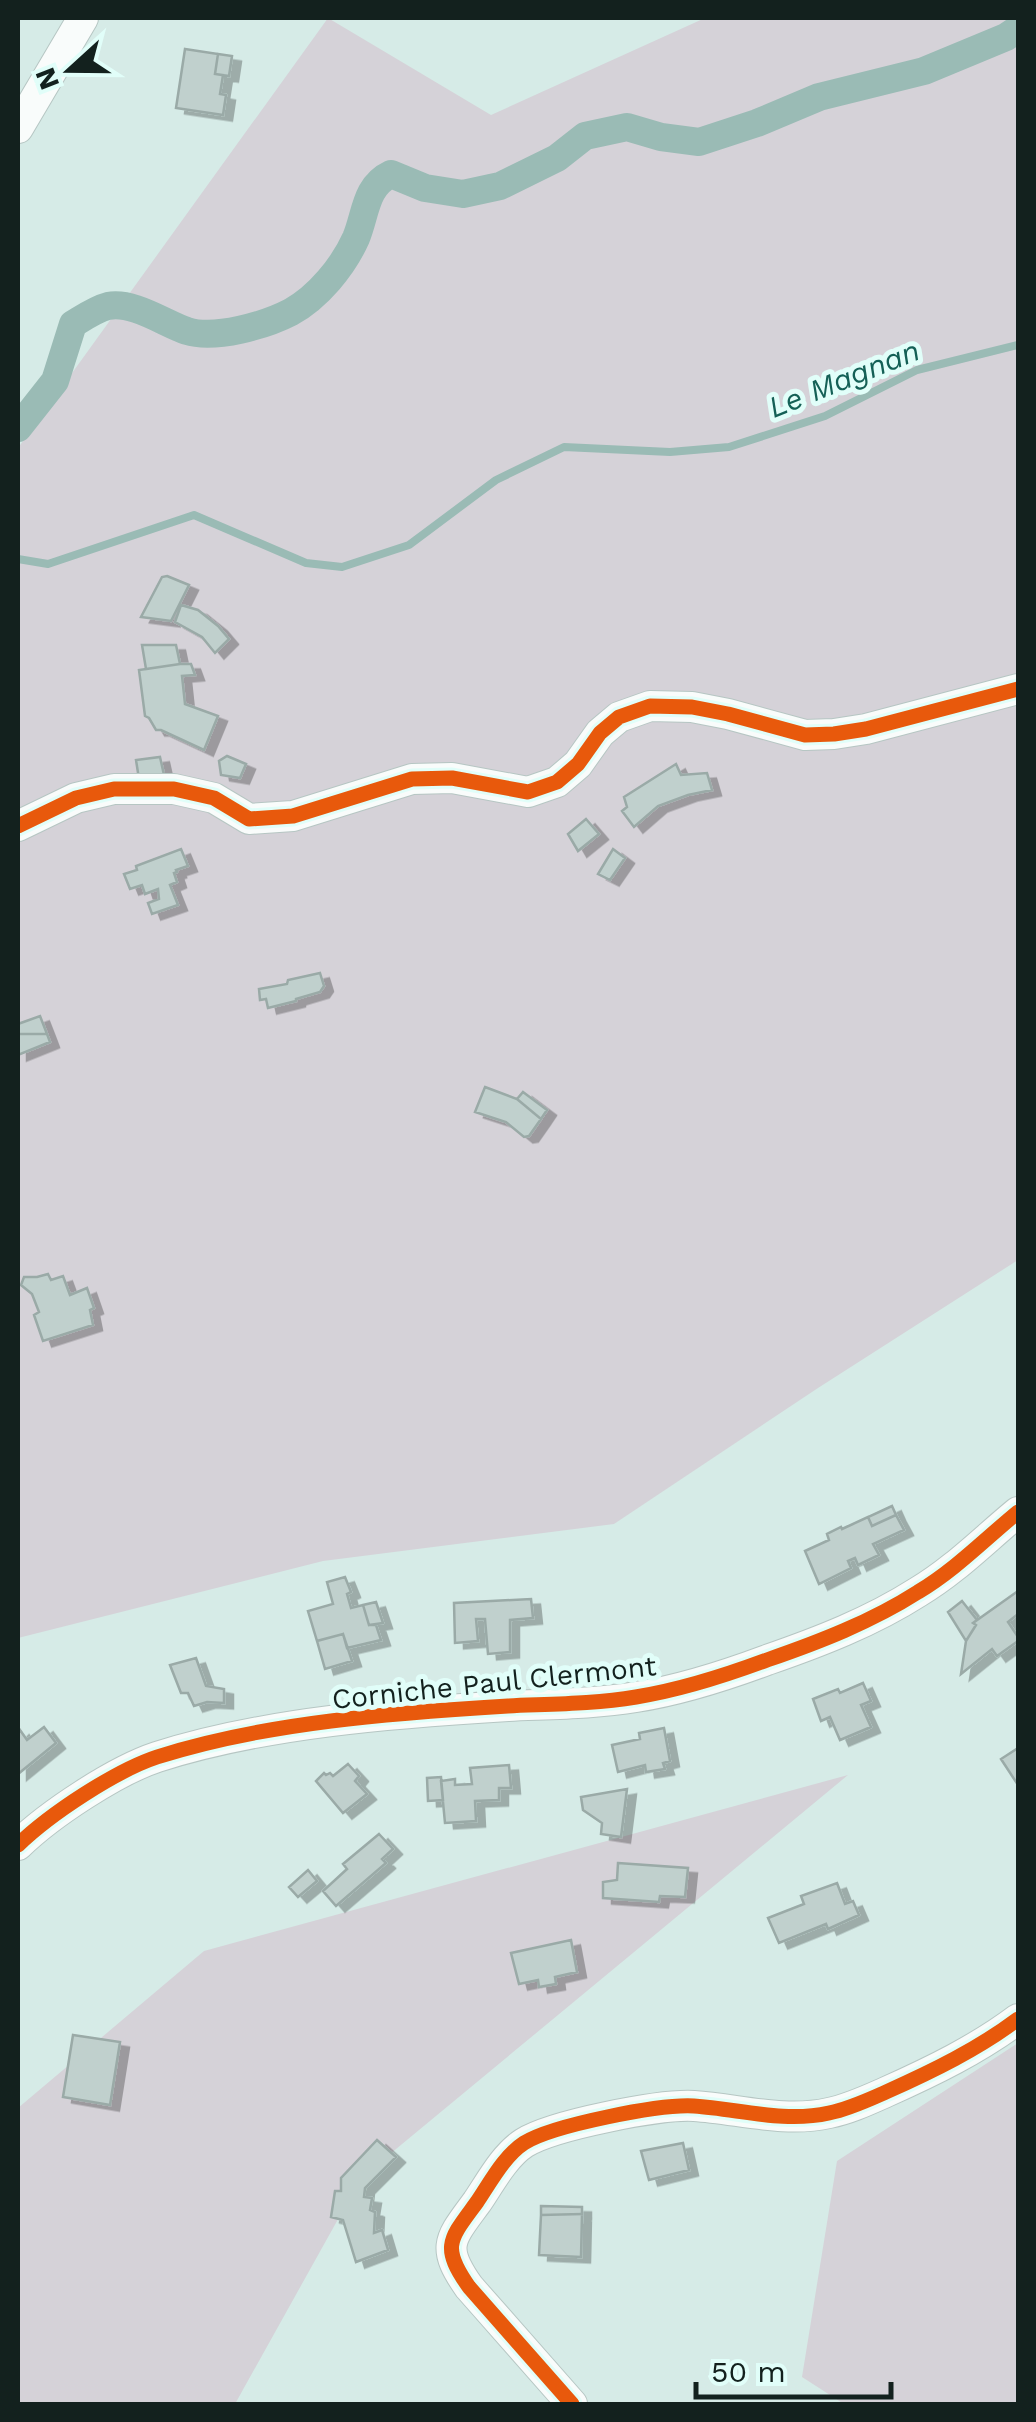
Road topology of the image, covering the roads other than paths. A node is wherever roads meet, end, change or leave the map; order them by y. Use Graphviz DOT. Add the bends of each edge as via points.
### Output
graph roads {
  1 [pos="84,18"];
  2 [pos="18,128"];
  3 [pos="1018,689"];
  4 [pos="18,826"];
  5 [pos="1018,1512"];
  6 [pos="18,1845"];
  7 [pos="1018,2019"];
  8 [pos="572,2404"];
  1 -- 2 [label="street"];
  3 -- 4 [label="street" via="834,734 806,735 692,707 650,706 619,717 578,764 528,792 452,778 412,779 293,816 249,819 214,798 114,788"];
  5 -- 6 [label="street, Corniche Paul Clermont" via="917,1593 814,1644 738,1671 600,1702 370,1716 246,1735 154,1758 93,1789"];
  7 -- 8 [label="street" via="961,2057 830,2113 788,2118 690,2106 576,2124 523,2144 454,2233 450,2249 469,2288"];
}
